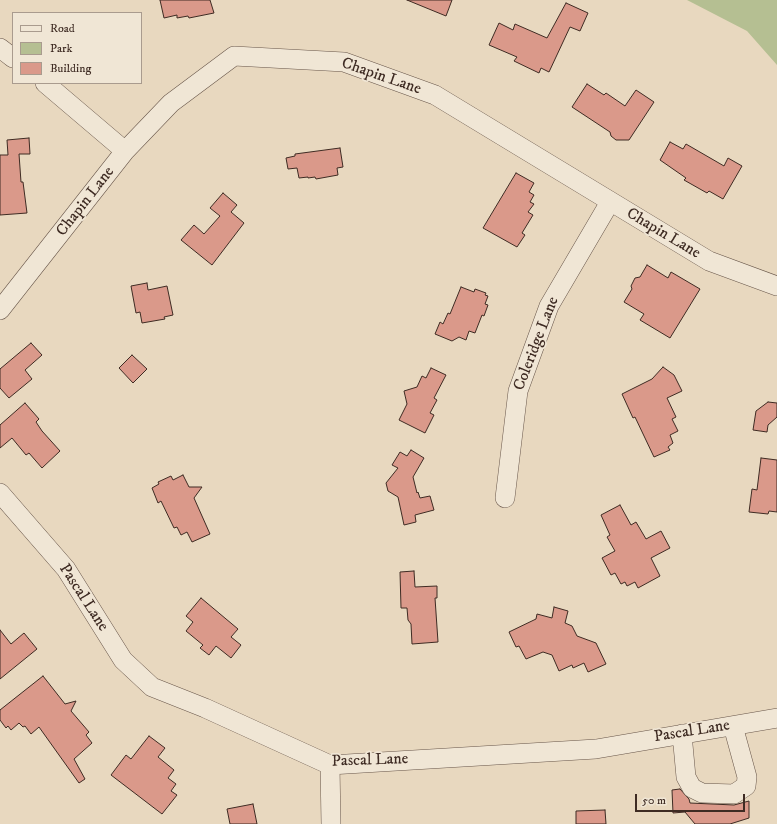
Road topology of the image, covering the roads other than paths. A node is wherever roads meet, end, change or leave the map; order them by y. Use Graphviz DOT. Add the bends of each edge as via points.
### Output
graph roads {
  1 [pos="0,48"];
  2 [pos="12,57"];
  3 [pos="46,84"];
  4 [pos="125,151"];
  5 [pos="610,202"];
  6 [pos="777,286"];
  7 [pos="0,310"];
  8 [pos="0,493"];
  9 [pos="505,498"];
  10 [pos="777,718"];
  11 [pos="733,726"];
  12 [pos="682,734"];
  13 [pos="330,765"];
  14 [pos="331,824"];
  1 -- 2 [label="street"];
  3 -- 4 [label="street"];
  4 -- 5 [label="street, Chapin Lane" via="171,103 234,56 344,62 434,95"];
  4 -- 7 [label="street, Chapin Lane"];
  5 -- 6 [label="street, Chapin Lane" via="709,261"];
  5 -- 9 [label="street, Coleridge Lane" via="549,306 518,391"];
  8 -- 13 [label="street, Pascal Lane" via="66,569 123,660 152,687 205,708"];
  10 -- 11 [label="street, Pascal Lane"];
  11 -- 12 [label="street, Pascal Lane"];
  11 -- 12 [label="street" via="747,777 746,786 734,794 702,793 692,788 686,777"];
  12 -- 13 [label="street, Pascal Lane" via="596,749"];
  13 -- 14 [label="street"];
}
